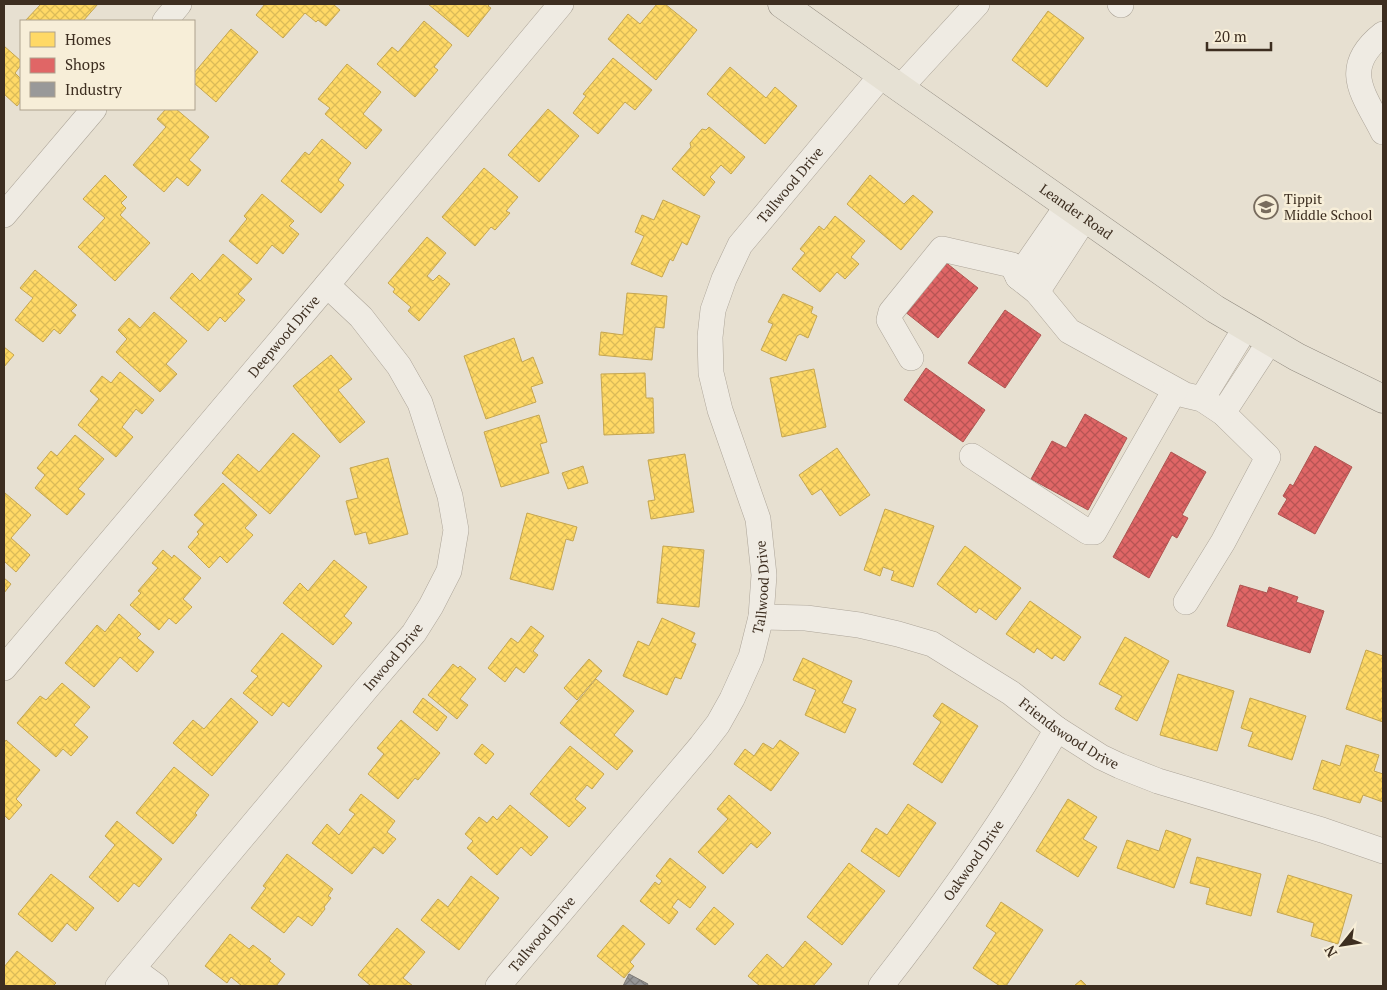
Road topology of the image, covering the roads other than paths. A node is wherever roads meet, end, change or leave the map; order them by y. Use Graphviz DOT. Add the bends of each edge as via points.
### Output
graph roads {
  1 [pos="179,4"];
  2 [pos="562,4"];
  3 [pos="782,4"];
  4 [pos="977,4"];
  5 [pos="166,20"];
  6 [pos="1383,34"];
  7 [pos="891,82"];
  8 [pos="93,110"];
  9 [pos="1383,132"];
  10 [pos="1076,212"];
  11 [pos="4,215"];
  12 [pos="1028,284"];
  13 [pos="327,285"];
  14 [pos="1246,327"];
  15 [pos="1270,341"];
  16 [pos="911,358"];
  17 [pos="1175,390"];
  18 [pos="1202,399"];
  19 [pos="1383,399"];
  20 [pos="1223,413"];
  21 [pos="972,456"];
  22 [pos="1186,602"];
  23 [pos="761,617"];
  24 [pos="4,668"];
  25 [pos="1057,729"];
  26 [pos="1383,850"];
  27 [pos="126,977"];
  28 [pos="156,986"];
  29 [pos="498,986"];
  30 [pos="881,986"];
  1 -- 5 [label="street"];
  2 -- 13 [label="street, Deepwood Drive"];
  3 -- 7 [label="main road, Leander Road"];
  4 -- 7 [label="street, Tallwood Drive"];
  6 -- 9 [label="street" via="1367,49 1358,70 1362,91"];
  7 -- 10 [label="main road, Leander Road"];
  7 -- 23 [label="street, Tallwood Drive" via="740,245 713,310 710,337 712,373 720,410 758,519 764,575"];
  8 -- 11 [label="street"];
  10 -- 12 [label="street"];
  10 -- 14 [label="main road, Leander Road" via="1214,309"];
  12 -- 16 [label="street" via="1012,265 942,249 888,320"];
  12 -- 17 [label="street" via="1069,330"];
  13 -- 24 [label="street, Deepwood Drive"];
  13 -- 27 [label="street, Inwood Drive" via="361,317 399,366 420,403 450,496 456,530 449,571 414,633"];
  14 -- 15 [label="main road, Leander Road"];
  14 -- 18 [label="street"];
  15 -- 19 [label="main road, Leander Road"];
  15 -- 20 [label="street"];
  17 -- 18 [label="street" via="1185,396"];
  17 -- 21 [label="street" via="1094,532 1088,532"];
  18 -- 20 [label="street"];
  20 -- 22 [label="street" via="1268,457 1224,542"];
  23 -- 25 [label="street, Friendswood Drive" via="806,618 859,625 932,644 1011,693"];
  23 -- 29 [label="street, Tallwood Drive" via="752,657 718,724"];
  25 -- 26 [label="street, Friendswood Drive" via="1101,757 1158,781"];
  25 -- 30 [label="street, Oakwood Drive" via="1026,783 934,917"];
  27 -- 28 [label="street"];
}
